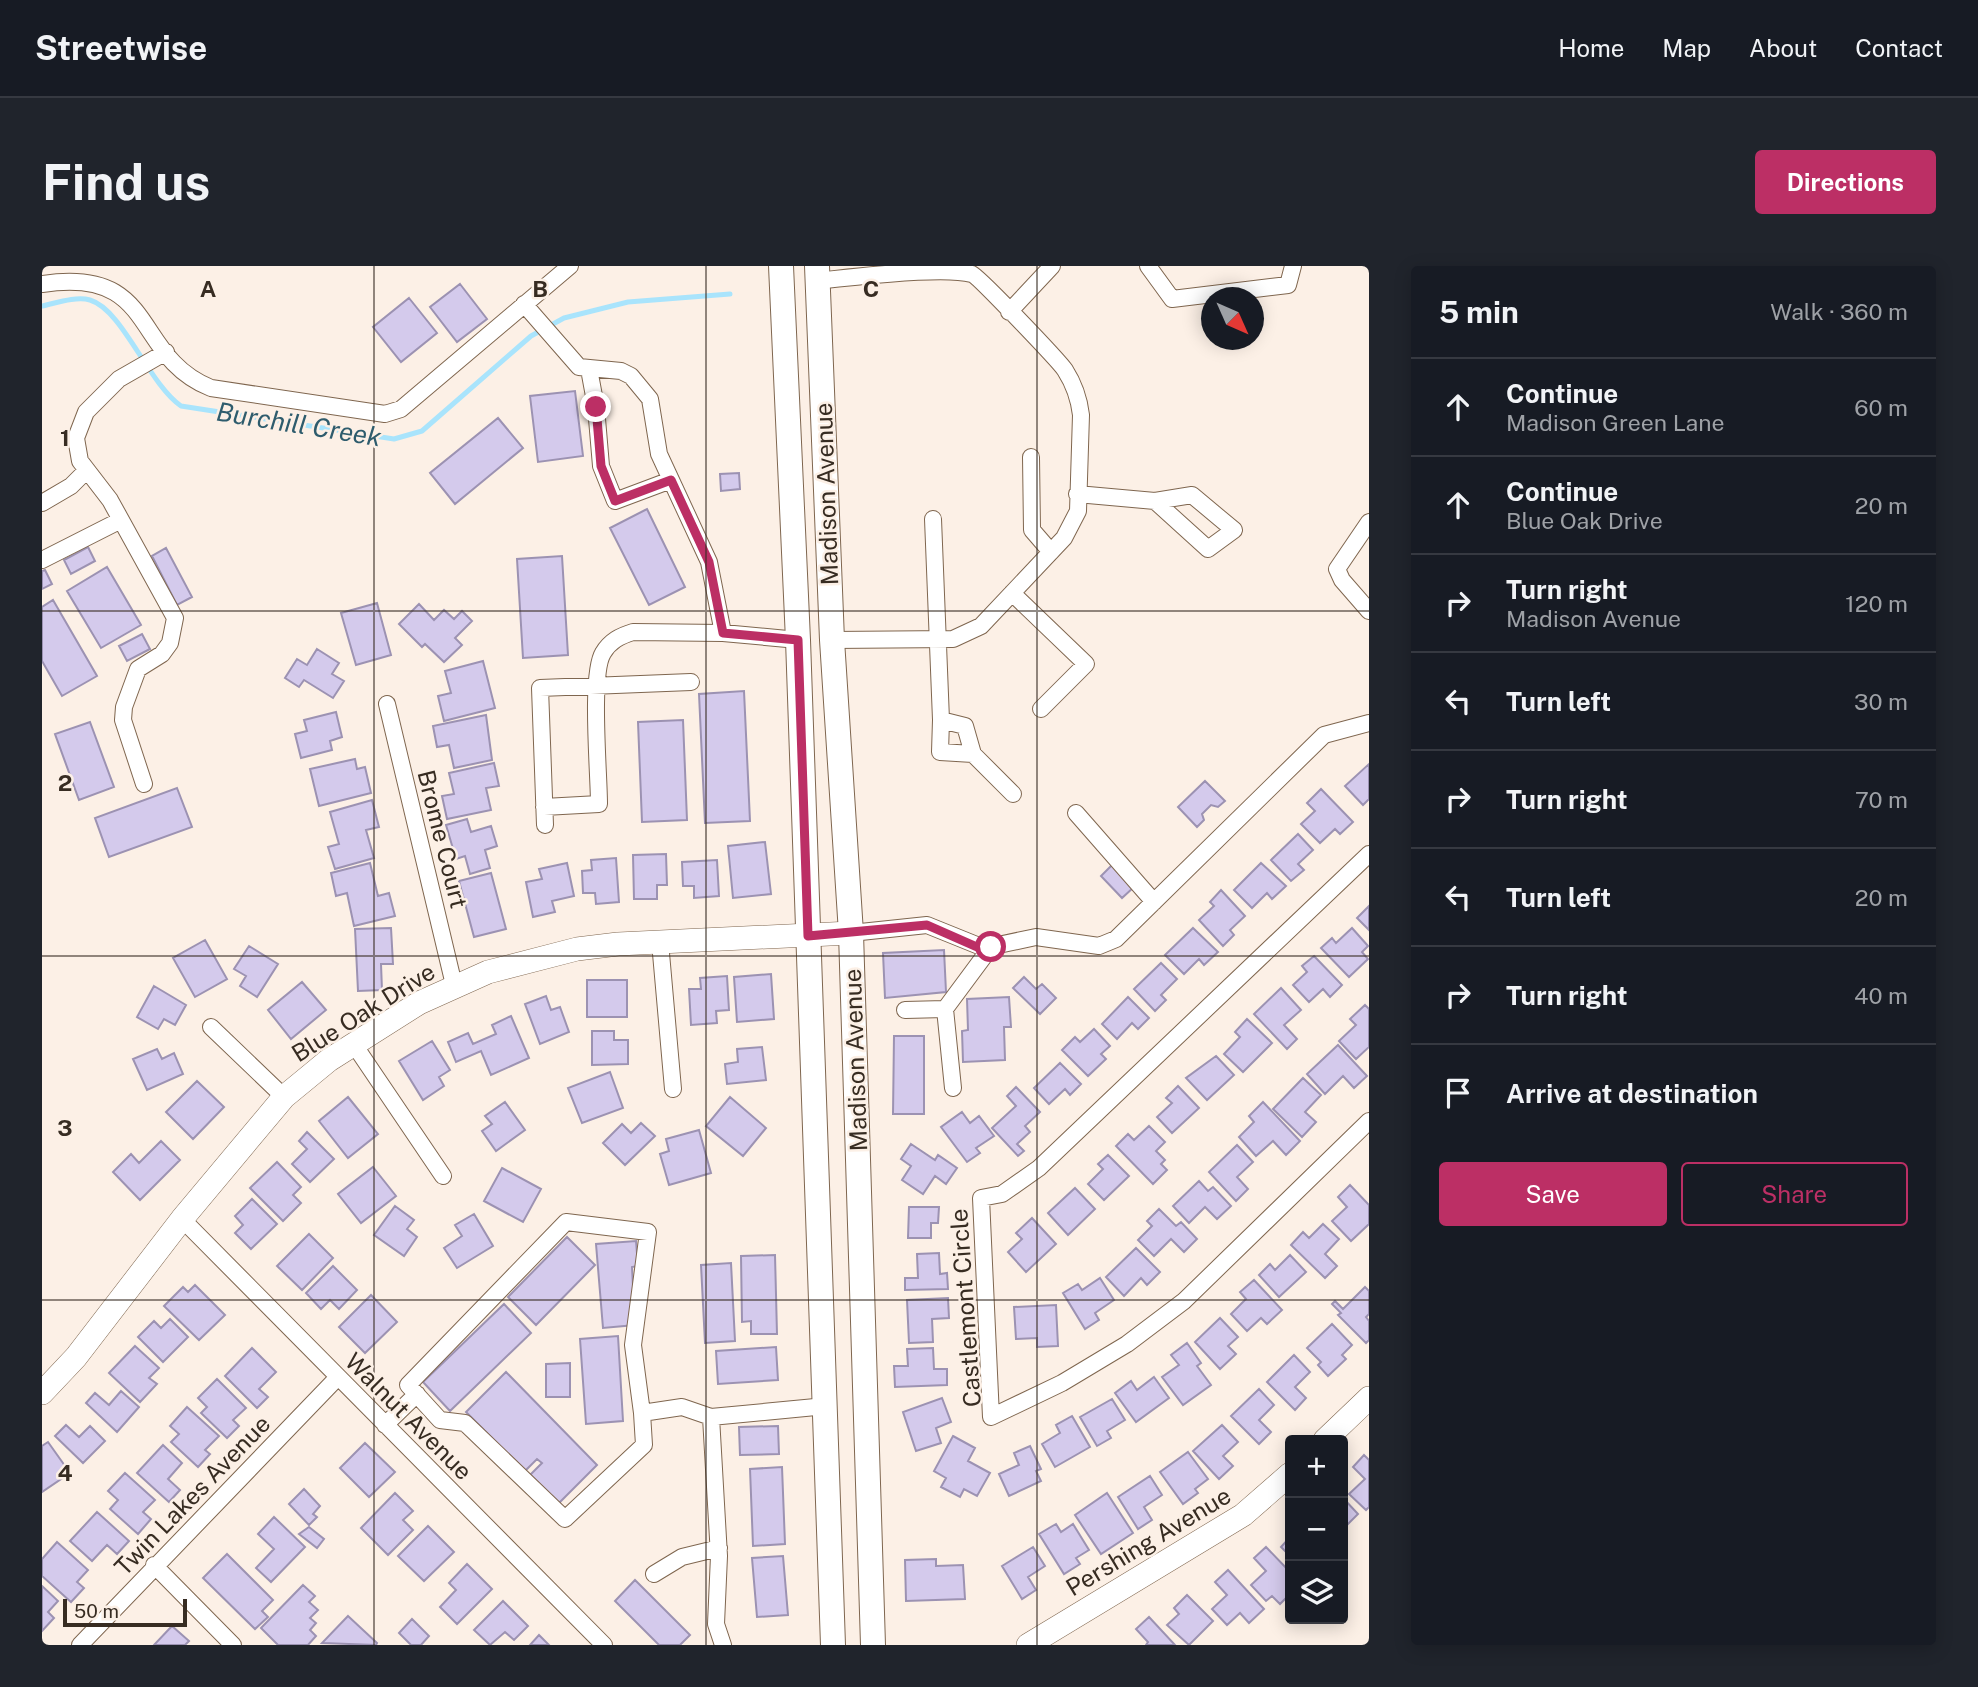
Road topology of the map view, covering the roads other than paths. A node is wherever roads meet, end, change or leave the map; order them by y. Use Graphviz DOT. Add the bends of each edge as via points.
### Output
graph roads {
  1 [pos="570,266"];
  2 [pos="781,266"];
  3 [pos="1052,266"];
  4 [pos="1147,266"];
  5 [pos="1293,266"];
  6 [pos="917,269"];
  7 [pos="817,273"];
  8 [pos="42,284"];
  9 [pos="524,304"];
  10 [pos="1009,312"];
  11 [pos="160,356"];
  12 [pos="589,369"];
  13 [pos="1031,457"];
  14 [pos="86,471"];
  15 [pos="671,480"];
  16 [pos="1077,494"];
  17 [pos="1155,501"];
  18 [pos="42,503"];
  19 [pos="933,519"];
  20 [pos="121,520"];
  21 [pos="1369,522"];
  22 [pos="1051,552"];
  23 [pos="42,560"];
  24 [pos="1012,593"];
  25 [pos="1369,611"];
  26 [pos="723,633"];
  27 [pos="937,639"];
  28 [pos="798,640"];
  29 [pos="832,640"];
  30 [pos="691,682"];
  31 [pos="598,686"];
  32 [pos="387,704"];
  33 [pos="1041,709"];
  34 [pos="941,720"];
  35 [pos="1369,723"];
  36 [pos="973,754"];
  37 [pos="144,784"];
  38 [pos="1013,794"];
  39 [pos="544,807"];
  40 [pos="1076,813"];
  41 [pos="545,825"];
  42 [pos="1369,854"];
  43 [pos="1154,902"];
  44 [pos="851,933"];
  45 [pos="808,936"];
  46 [pos="660,942"];
  47 [pos="991,947"];
  48 [pos="454,985"];
  49 [pos="946,1009"];
  50 [pos="905,1010"];
  51 [pos="211,1027"];
  52 [pos="353,1043"];
  53 [pos="953,1088"];
  54 [pos="673,1089"];
  55 [pos="284,1097"];
  56 [pos="1369,1121"];
  57 [pos="443,1176"];
  58 [pos="182,1219"];
  59 [pos="338,1377"];
  60 [pos="42,1393"];
  61 [pos="417,1394"];
  62 [pos="1369,1398"];
  63 [pos="826,1406"];
  64 [pos="642,1413"];
  65 [pos="711,1417"];
  66 [pos="385,1425"];
  67 [pos="1330,1435"];
  68 [pos="1285,1478"];
  69 [pos="719,1548"];
  70 [pos="154,1565"];
  71 [pos="654,1574"];
  72 [pos="80,1645"];
  73 [pos="233,1645"];
  74 [pos="604,1645"];
  75 [pos="723,1645"];
  76 [pos="833,1645"];
  77 [pos="873,1645"];
  78 [pos="1028,1645"];
  1 -- 9 [label="street"];
  2 -- 28 [label="main road, Madison Avenue"];
  3 -- 10 [label="street"];
  4 -- 5 [label="street" via="1172,299 1288,285"];
  6 -- 7 [label="street"];
  6 -- 10 [label="street" via="972,274"];
  7 -- 29 [label="main road, Madison Avenue"];
  8 -- 11 [label="street" via="82,274 113,282 138,303"];
  9 -- 11 [label="street" via="401,409 385,414 211,388 193,381"];
  9 -- 12 [label="street" via="579,367"];
  10 -- 16 [label="street" via="1063,367 1080,402"];
  11 -- 14 [label="street" via="119,379 86,412 76,449"];
  12 -- 15 [label="street" via="621,371 639,384 650,399 659,454"];
  12 -- 15 [label="street" via="601,466 615,501"];
  13 -- 22 [label="street" via="1032,530"];
  14 -- 18 [label="street"];
  14 -- 20 [label="street"];
  15 -- 26 [label="street" via="709,562"];
  16 -- 17 [label="street"];
  16 -- 22 [label="street" via="1079,511"];
  19 -- 27 [label="street"];
  20 -- 23 [label="street"];
  20 -- 37 [label="street" via="175,618 170,643 138,669 124,707 123,720"];
  21 -- 25 [label="street" via="1337,569"];
  22 -- 24 [label="street"];
  24 -- 27 [label="street" via="968,634"];
  24 -- 33 [label="street" via="1086,664"];
  26 -- 28 [label="street"];
  26 -- 31 [label="street" via="633,632 621,636 602,654"];
  27 -- 29 [label="street"];
  27 -- 34 [label="street"];
  28 -- 45 [label="main road, Madison Avenue"];
  29 -- 44 [label="main road, Madison Avenue"];
  30 -- 31 [label="street"];
  31 -- 39 [label="street" via="599,804"];
  31 -- 39 [label="street" via="540,688"];
  32 -- 48 [label="street, Brome Court"];
  34 -- 36 [label="street" via="965,726"];
  34 -- 36 [label="street" via="940,752"];
  35 -- 43 [label="street" via="1324,735"];
  36 -- 38 [label="street"];
  39 -- 41 [label="street"];
  40 -- 43 [label="street"];
  42 -- 56 [label="street, Castlemont Circle" via="1039,1168 1002,1194 981,1198 991,1417 1127,1344 1184,1301"];
  43 -- 47 [label="street" via="1106,945 1083,946 1036,937"];
  44 -- 45 [label="street, Blue Oak Drive"];
  44 -- 47 [label="street" via="927,925 977,947"];
  44 -- 77 [label="main road, Madison Avenue"];
  45 -- 46 [label="street, Blue Oak Drive"];
  45 -- 63 [label="main road, Madison Avenue"];
  46 -- 48 [label="street, Blue Oak Drive" via="544,956"];
  46 -- 54 [label="street"];
  47 -- 49 [label="street"];
  48 -- 52 [label="street, Blue Oak Drive"];
  49 -- 50 [label="street"];
  49 -- 53 [label="street"];
  51 -- 55 [label="street"];
  52 -- 55 [label="street, Blue Oak Drive"];
  52 -- 57 [label="street"];
  55 -- 58 [label="street, Blue Oak Drive"];
  58 -- 59 [label="street, Walnut Avenue"];
  58 -- 60 [label="street, Blue Oak Drive" via="76,1357"];
  59 -- 66 [label="street, Walnut Avenue"];
  59 -- 70 [label="street, Twin Lakes Avenue"];
  61 -- 64 [label="street" via="440,1420 465,1423 565,1519 644,1445"];
  61 -- 64 [label="street" via="408,1385 566,1222 648,1232 633,1345"];
  61 -- 66 [label="street"];
  62 -- 67 [label="street"];
  63 -- 65 [label="street"];
  63 -- 76 [label="main road, Madison Avenue"];
  64 -- 65 [label="street" via="682,1407"];
  65 -- 69 [label="street"];
  66 -- 74 [label="street, Walnut Avenue"];
  68 -- 78 [label="street, Pershing Avenue" via="1243,1515"];
  69 -- 71 [label="street" via="682,1557"];
  69 -- 75 [label="street" via="716,1624"];
  70 -- 72 [label="street, Twin Lakes Avenue"];
  70 -- 73 [label="street"];
}
